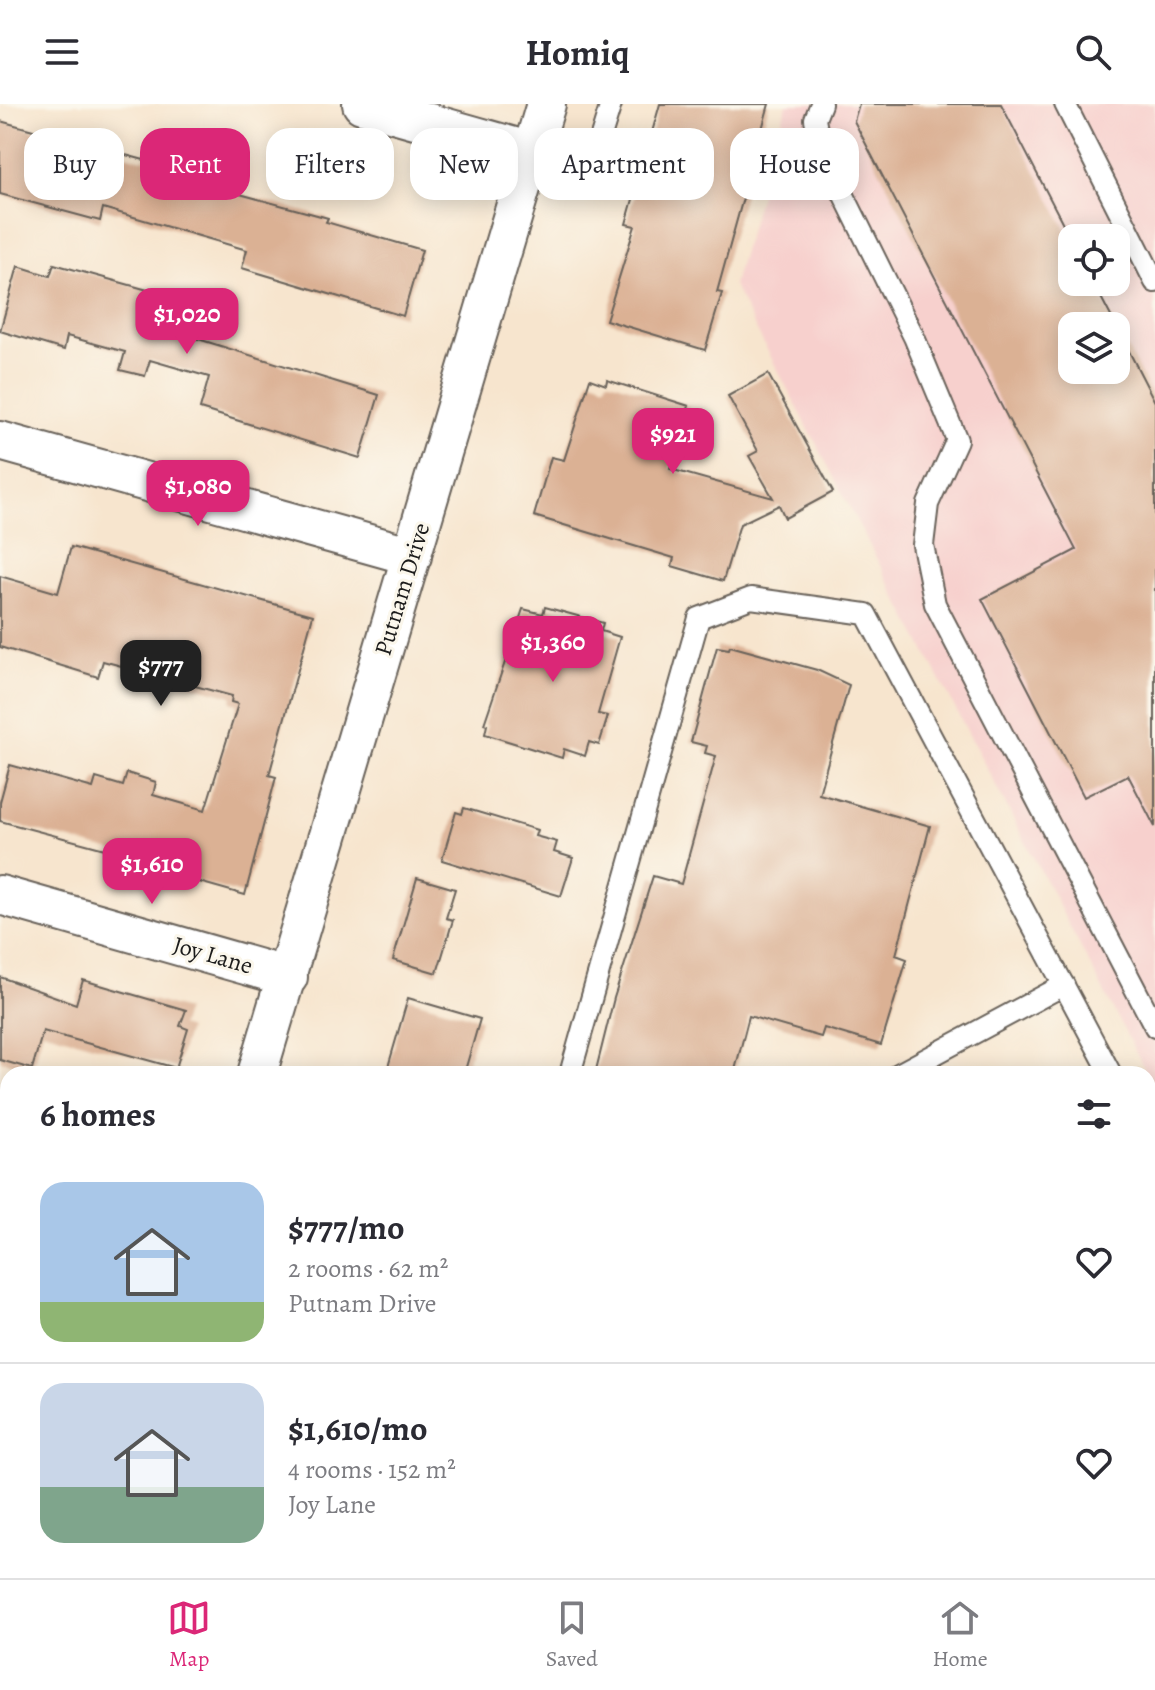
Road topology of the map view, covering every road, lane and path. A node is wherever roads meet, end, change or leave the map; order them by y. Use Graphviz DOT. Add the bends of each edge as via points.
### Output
graph roads {
  1 [pos="362,104"];
  2 [pos="546,104"];
  3 [pos="611,104"];
  4 [pos="821,104"];
  5 [pos="1065,104"];
  6 [pos="530,159"];
  7 [pos="1155,282"];
  8 [pos="0,441"];
  9 [pos="412,556"];
  10 [pos="0,895"];
  11 [pos="288,977"];
  12 [pos="1064,985"];
  13 [pos="1155,1027"];
  14 [pos="260,1066"];
  15 [pos="572,1066"];
  16 [pos="913,1066"];
  17 [pos="1107,1066"];
  1 -- 6 [label="street"];
  2 -- 6 [label="street, Putnam Drive"];
  3 -- 6 [label="lane" via="587,182"];
  4 -- 13 [label="lane" via="815,119 820,147 914,337 957,440 928,504 923,545 935,604"];
  5 -- 7 [label="lane"];
  6 -- 9 [label="street, Putnam Drive"];
  8 -- 9 [label="street"];
  9 -- 11 [label="street, Putnam Drive"];
  10 -- 11 [label="street, Joy Lane"];
  11 -- 14 [label="street, Putnam Drive"];
  12 -- 15 [label="lane" via="866,614 751,598 699,618"];
  12 -- 16 [label="lane"];
  12 -- 17 [label="lane"];
}
